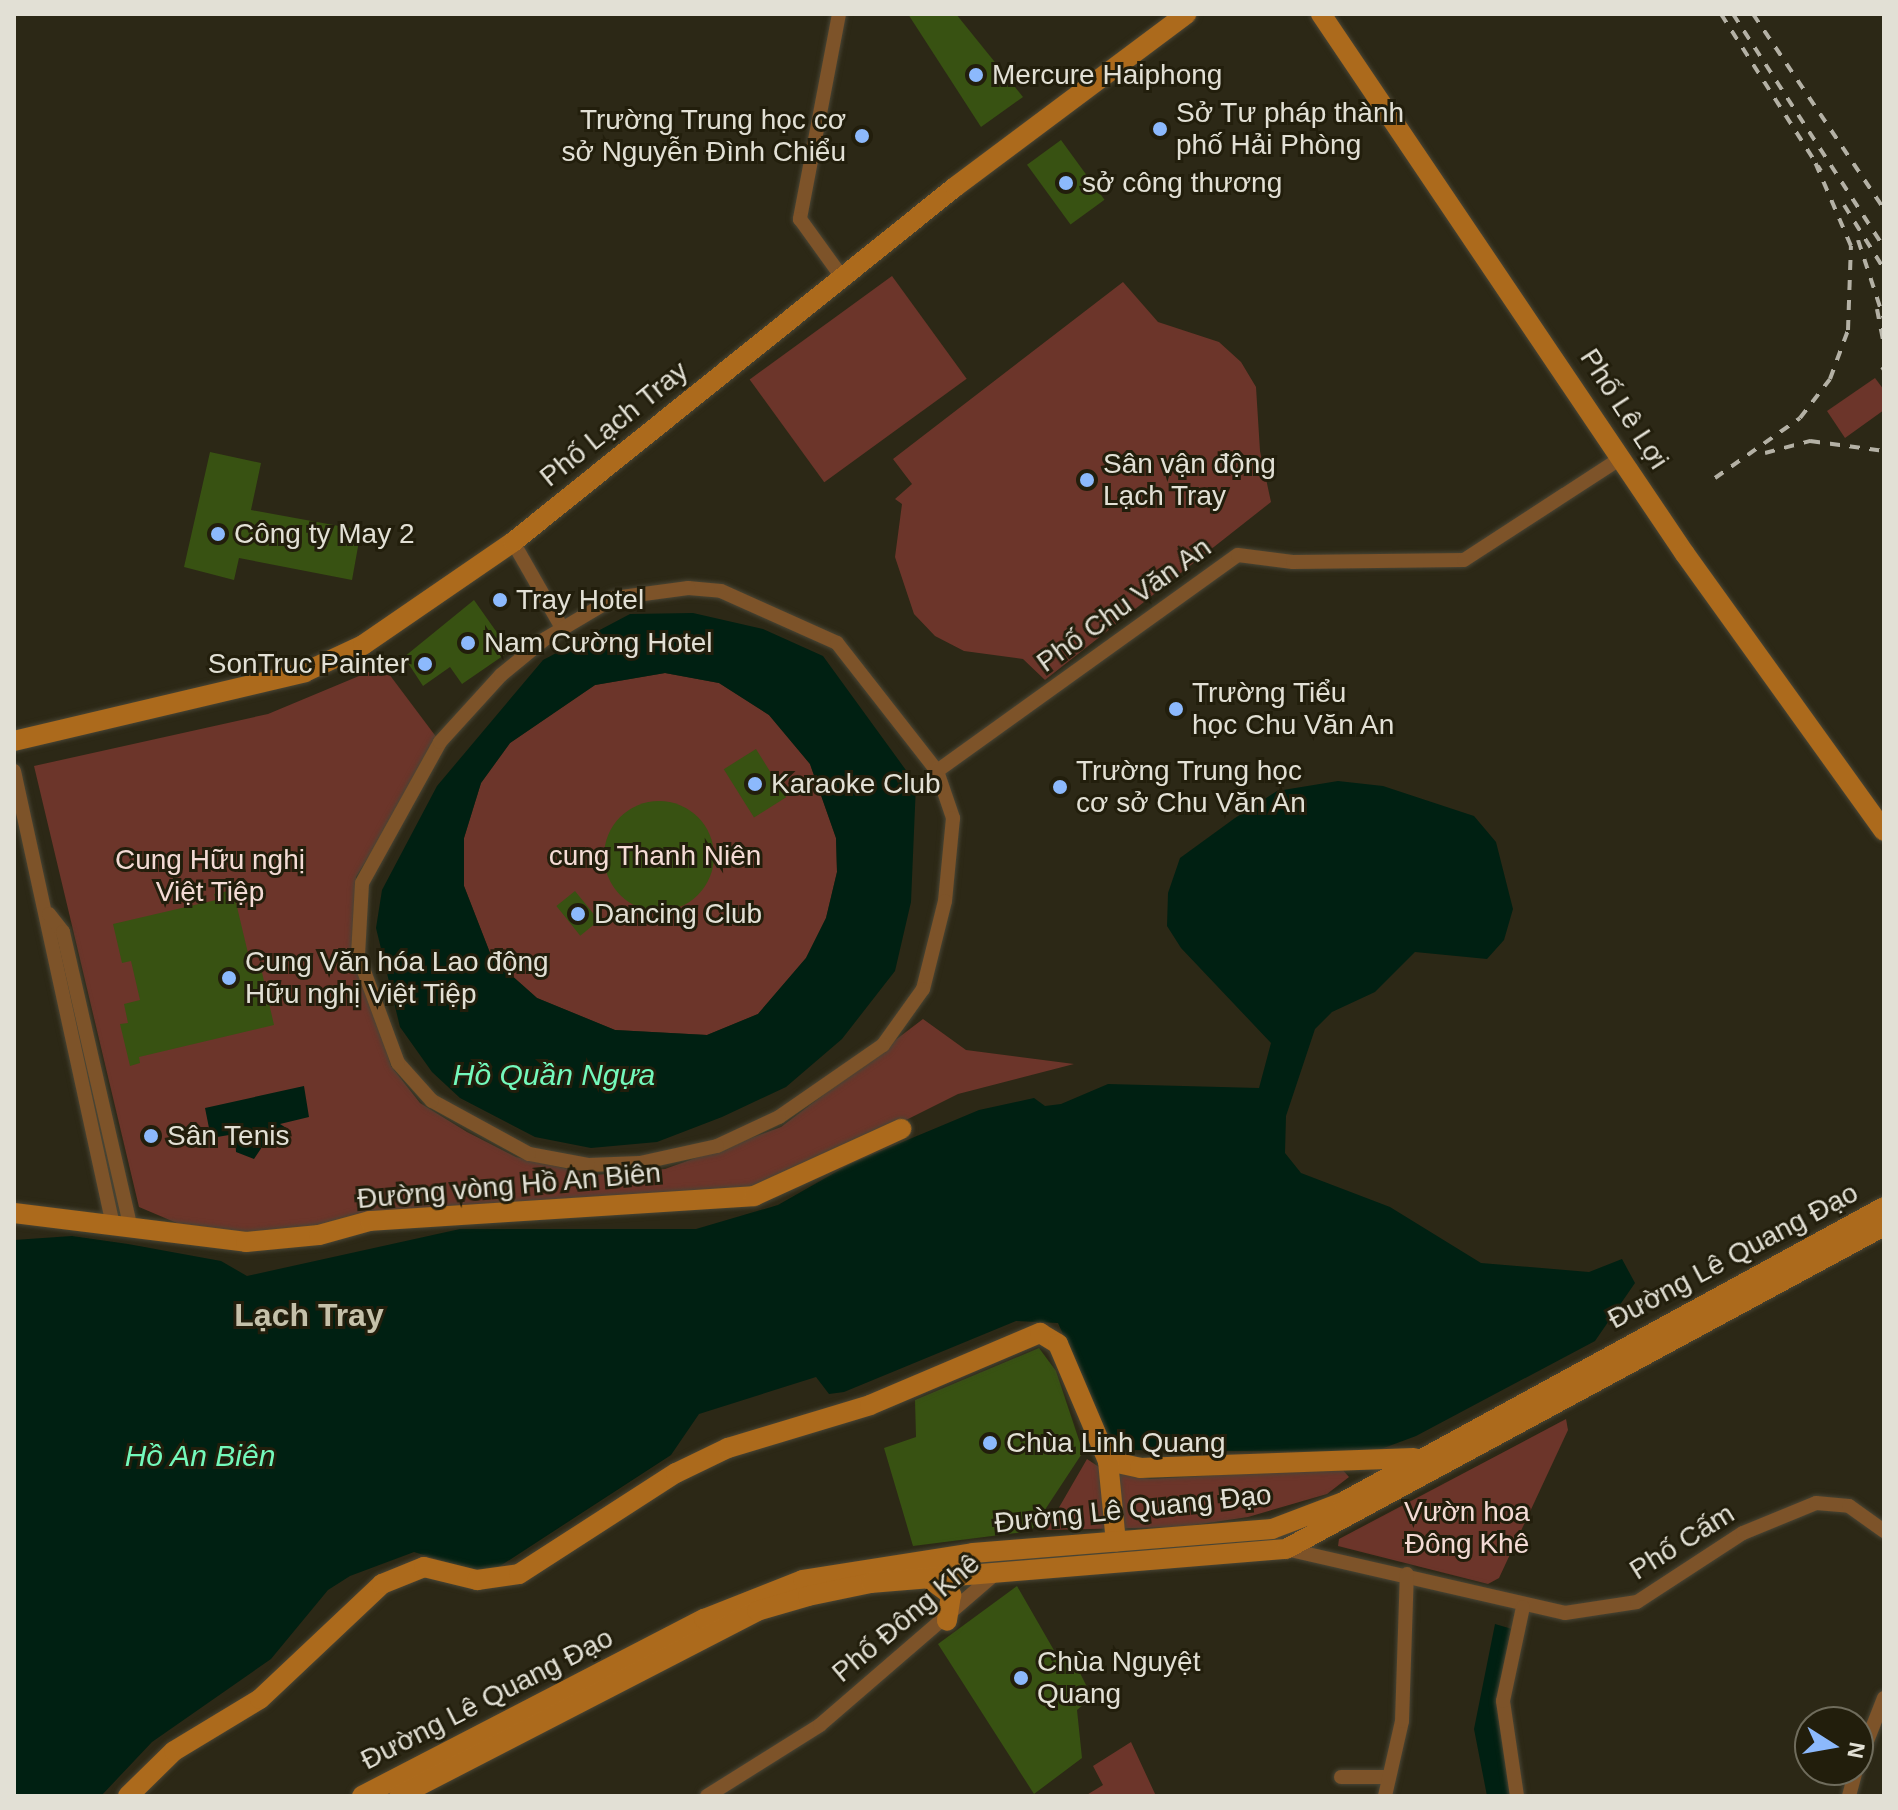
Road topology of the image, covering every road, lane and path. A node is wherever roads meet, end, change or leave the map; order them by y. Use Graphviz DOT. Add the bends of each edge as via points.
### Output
graph roads {
  1 [pos="839,14"];
  2 [pos="1183,14"];
  3 [pos="1321,14"];
  4 [pos="844,280"];
  5 [pos="1621,458"];
  6 [pos="513,542"];
  7 [pos="562,628"];
  8 [pos="14,741"];
  9 [pos="14,771"];
  10 [pos="937,771"];
  11 [pos="1884,831"];
  12 [pos="49,914"];
  13 [pos="84,1023"];
  14 [pos="67,1027"];
  15 [pos="99,1091"];
  16 [pos="83,1095"];
  17 [pos="901,1129"];
  18 [pos="1884,1207"];
  19 [pos="14,1213"];
  20 [pos="121,1223"];
  21 [pos="1884,1226"];
  22 [pos="1421,1458"];
  23 [pos="1454,1458"];
  24 [pos="1108,1461"];
  25 [pos="1272,1529"];
  26 [pos="1884,1531"];
  27 [pos="1116,1542"];
  28 [pos="1286,1549"];
  29 [pos="995,1551"];
  30 [pos="996,1573"];
  31 [pos="1407,1574"];
  32 [pos="928,1578"];
  33 [pos="1497,1598"];
  34 [pos="1523,1607"];
  35 [pos="947,1621"];
  36 [pos="1884,1698"];
  37 [pos="1503,1701"];
  38 [pos="1874,1723"];
  39 [pos="1341,1777"];
  40 [pos="1386,1777"];
  41 [pos="128,1796"];
  42 [pos="362,1796"];
  43 [pos="399,1796"];
  44 [pos="707,1796"];
  45 [pos="1385,1796"];
  46 [pos="1508,1796"];
  47 [pos="1517,1796"];
  1 -- 4 [label="street" via="800,219"];
  2 -- 4 [label="street, Phố Lạch Tray"];
  3 -- 5 [label="street, Phố Lê Lợi"];
  4 -- 6 [label="street, Phố Lạch Tray" via="767,335"];
  5 -- 10 [label="street, Phố Chu Văn An" via="1464,560 1293,562 1238,555"];
  5 -- 11 [label="street, Phố Lê Lợi"];
  6 -- 7 [label="street"];
  6 -- 8 [label="street, Phố Lạch Tray" via="363,645 305,672"];
  7 -- 10 [label="street" via="614,598 647,589 721,591 837,643"];
  7 -- 10 [label="street" via="501,675 440,742 362,883 358,955 398,1063 432,1101 529,1154 588,1165 677,1160 779,1117 883,1045 923,989 945,901 953,818"];
  9 -- 12 [label="street"];
  12 -- 13 [label="street" via="63,932"];
  12 -- 14 [label="street" via="46,936"];
  13 -- 14 [label="street"];
  13 -- 15 [label="street"];
  14 -- 16 [label="street"];
  15 -- 16 [label="street"];
  15 -- 20 [label="street"];
  16 -- 20 [label="street"];
  17 -- 20 [label="street, Đường vòng Hồ An Biên" via="754,1196 370,1221 272,1241 211,1240"];
  18 -- 22 [label="street, Đường Lê Quang Đạo"];
  19 -- 20 [label="street, Đường vòng Hồ An Biên"];
  21 -- 23 [label="street, Đường Lê Quang Đạo"];
  22 -- 23 [label="street"];
  22 -- 24 [label="street" via="1140,1468"];
  22 -- 25 [label="street, Đường Lê Quang Đạo" via="1343,1502"];
  23 -- 28 [label="street, Đường Lê Quang Đạo"];
  24 -- 27 [label="street"];
  24 -- 41 [label="street" via="1058,1344 1040,1333 1006,1344 870,1405 728,1448 676,1473 519,1574 477,1580 424,1567 382,1584 260,1699 174,1751"];
  25 -- 27 [label="street, Đường Lê Quang Đạo"];
  25 -- 28 [label="street"];
  26 -- 34 [label="street, Phố Cấm" via="1849,1506 1816,1503 1743,1533 1637,1602 1600,1612"];
  27 -- 29 [label="street, Đường Lê Quang Đạo"];
  28 -- 30 [label="street, Phố Đông Khê"];
  28 -- 31 [label="street, Phố Đông Khê"];
  29 -- 30 [label="street"];
  29 -- 42 [label="street, Đường Lê Quang Đạo" via="867,1568 760,1594"];
  30 -- 32 [label="street, Đường Lê Quang Đạo"];
  30 -- 35 [label="street, Phố Đông Khê"];
  31 -- 33 [label="street, Phố Đông Khê"];
  31 -- 40 [label="street" via="1402,1721"];
  32 -- 35 [label="street" via="951,1595"];
  32 -- 43 [label="street, Đường Lê Quang Đạo" via="871,1583 757,1611"];
  33 -- 34 [label="street, Phố Cấm"];
  34 -- 37 [label="street"];
  35 -- 44 [label="street, Phố Đông Khê" via="820,1725"];
  36 -- 38 [label="street"];
  37 -- 46 [label="street" via="1499,1711"];
  37 -- 47 [label="street"];
  39 -- 40 [label="street"];
  40 -- 45 [label="street"];
}
